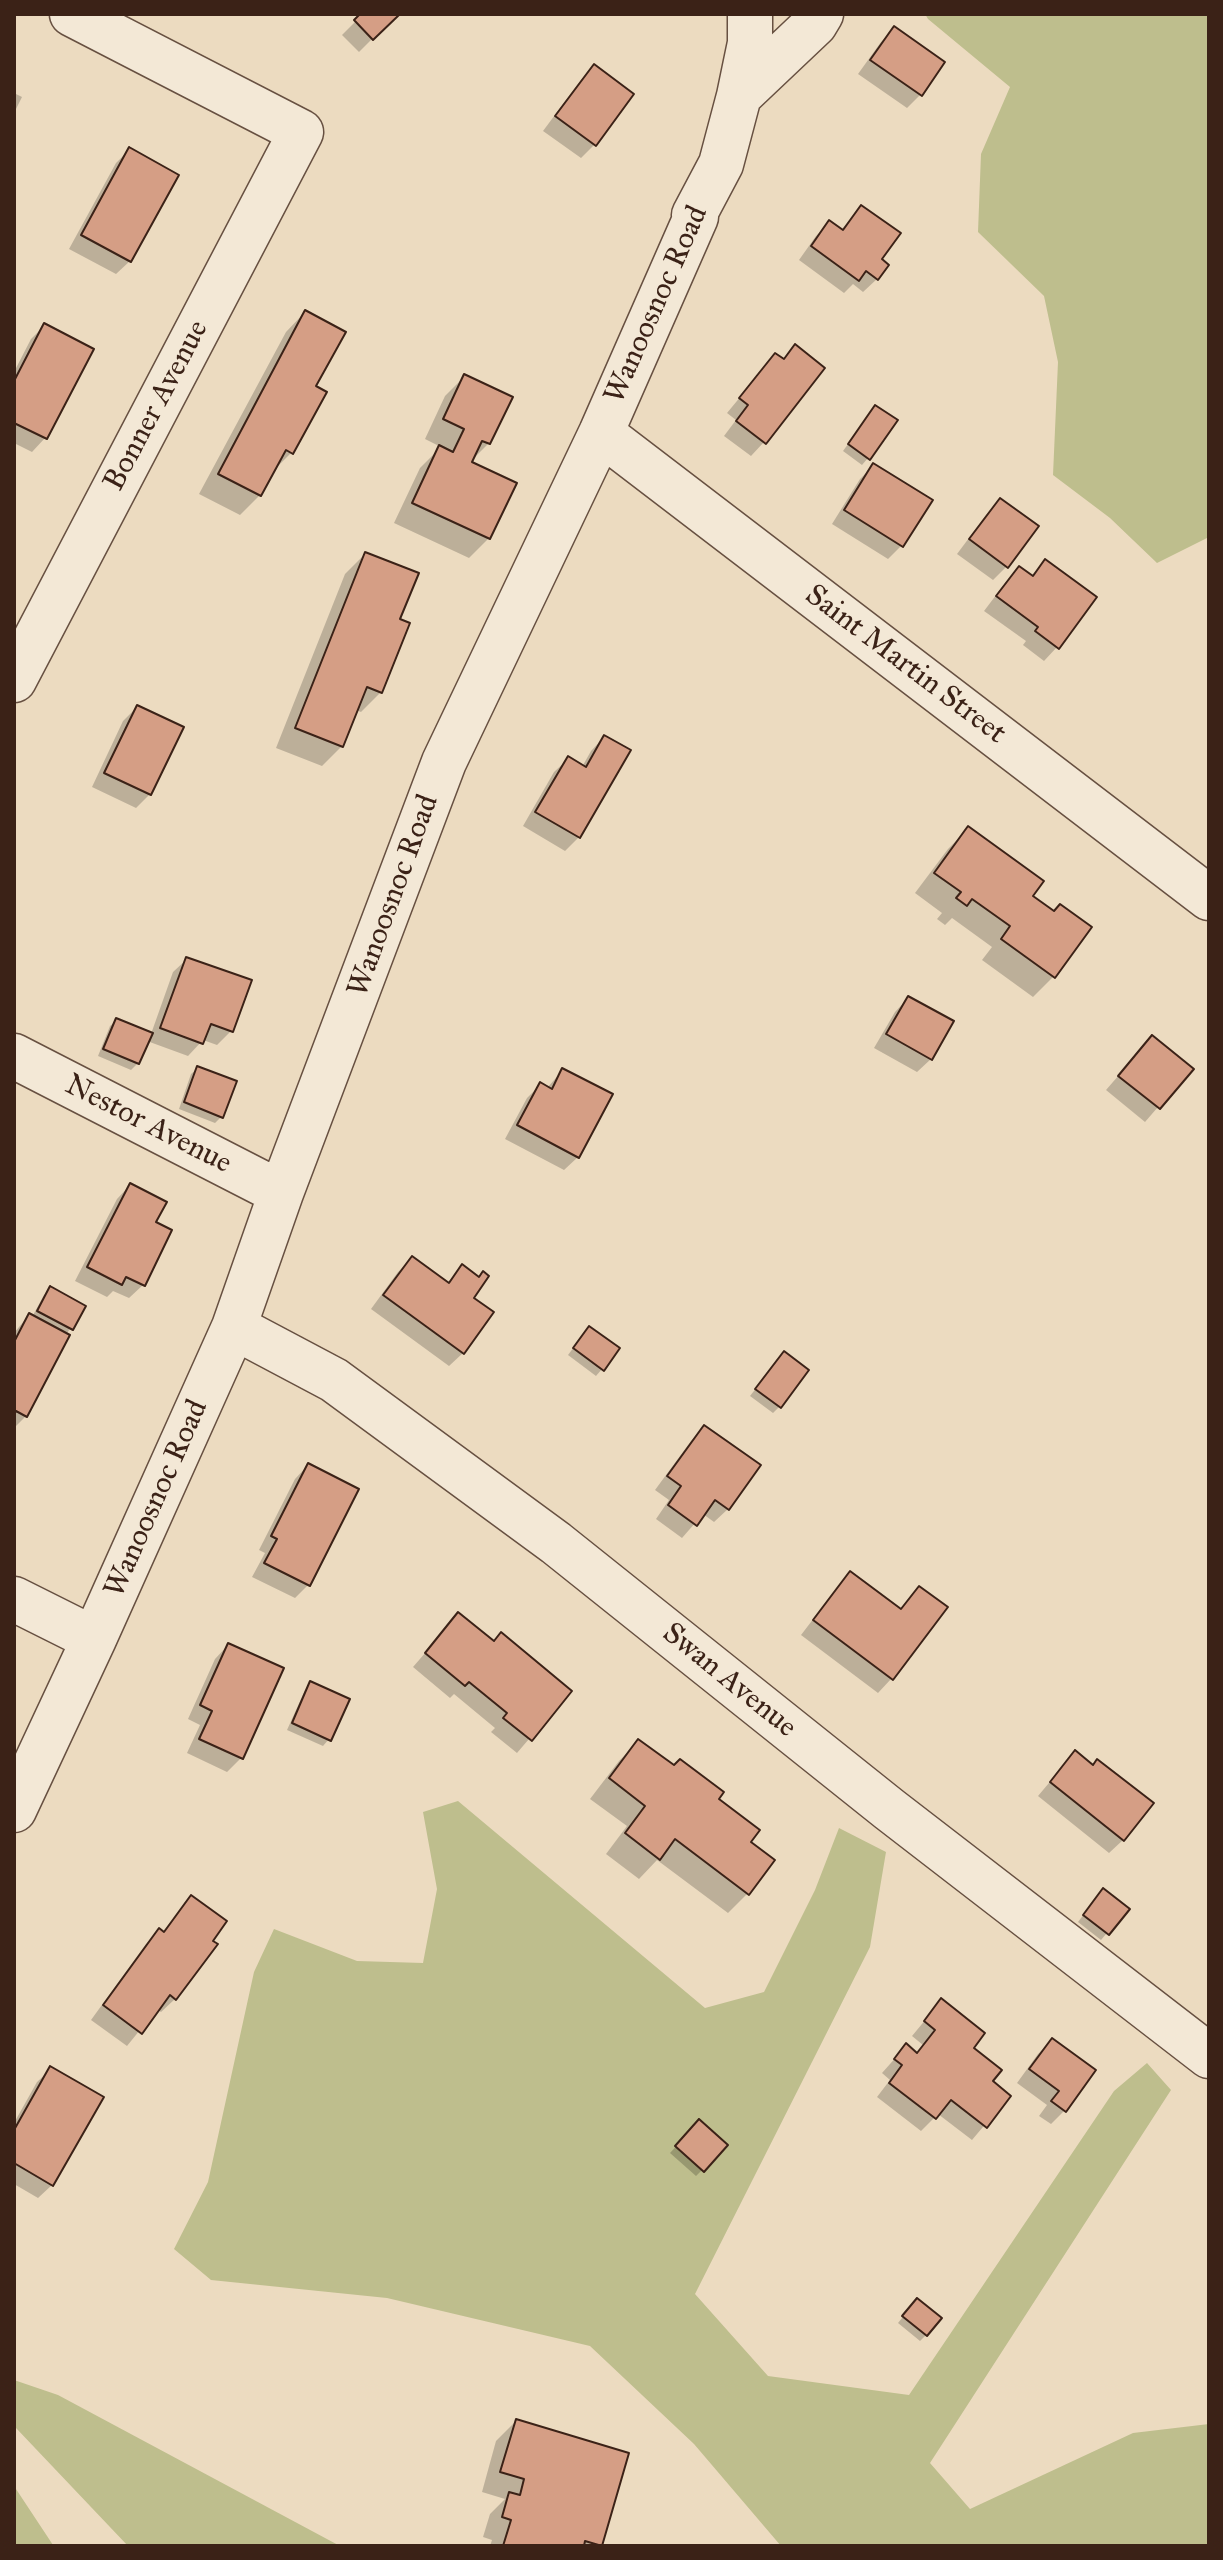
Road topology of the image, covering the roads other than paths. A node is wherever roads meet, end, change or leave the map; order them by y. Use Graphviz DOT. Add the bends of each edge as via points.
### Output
graph roads {
  1 [pos="72,14"];
  2 [pos="750,14"];
  3 [pos="821,14"];
  4 [pos="739,96"];
  5 [pos="601,433"];
  6 [pos="14,680"];
  7 [pos="1209,898"];
  8 [pos="14,1056"];
  9 [pos="281,1193"];
  10 [pos="234,1327"];
  11 [pos="14,1599"];
  12 [pos="94,1639"];
  13 [pos="14,1810"];
  14 [pos="1209,2056"];
  1 -- 6 [label="street, Bonner Avenue" via="301,132"];
  2 -- 4 [label="street, Wanoosnoc Road"];
  3 -- 4 [label="street"];
  4 -- 5 [label="street, Wanoosnoc Road" via="721,164"];
  5 -- 7 [label="street, Saint Martin Street"];
  5 -- 9 [label="street, Wanoosnoc Road" via="444,762"];
  8 -- 9 [label="street, Nestor Avenue"];
  9 -- 10 [label="street, Wanoosnoc Road"];
  10 -- 12 [label="street, Wanoosnoc Road"];
  10 -- 14 [label="street, Swan Avenue" via="334,1380 556,1543"];
  11 -- 12 [label="street"];
  12 -- 13 [label="street, Wanoosnoc Road"];
}
